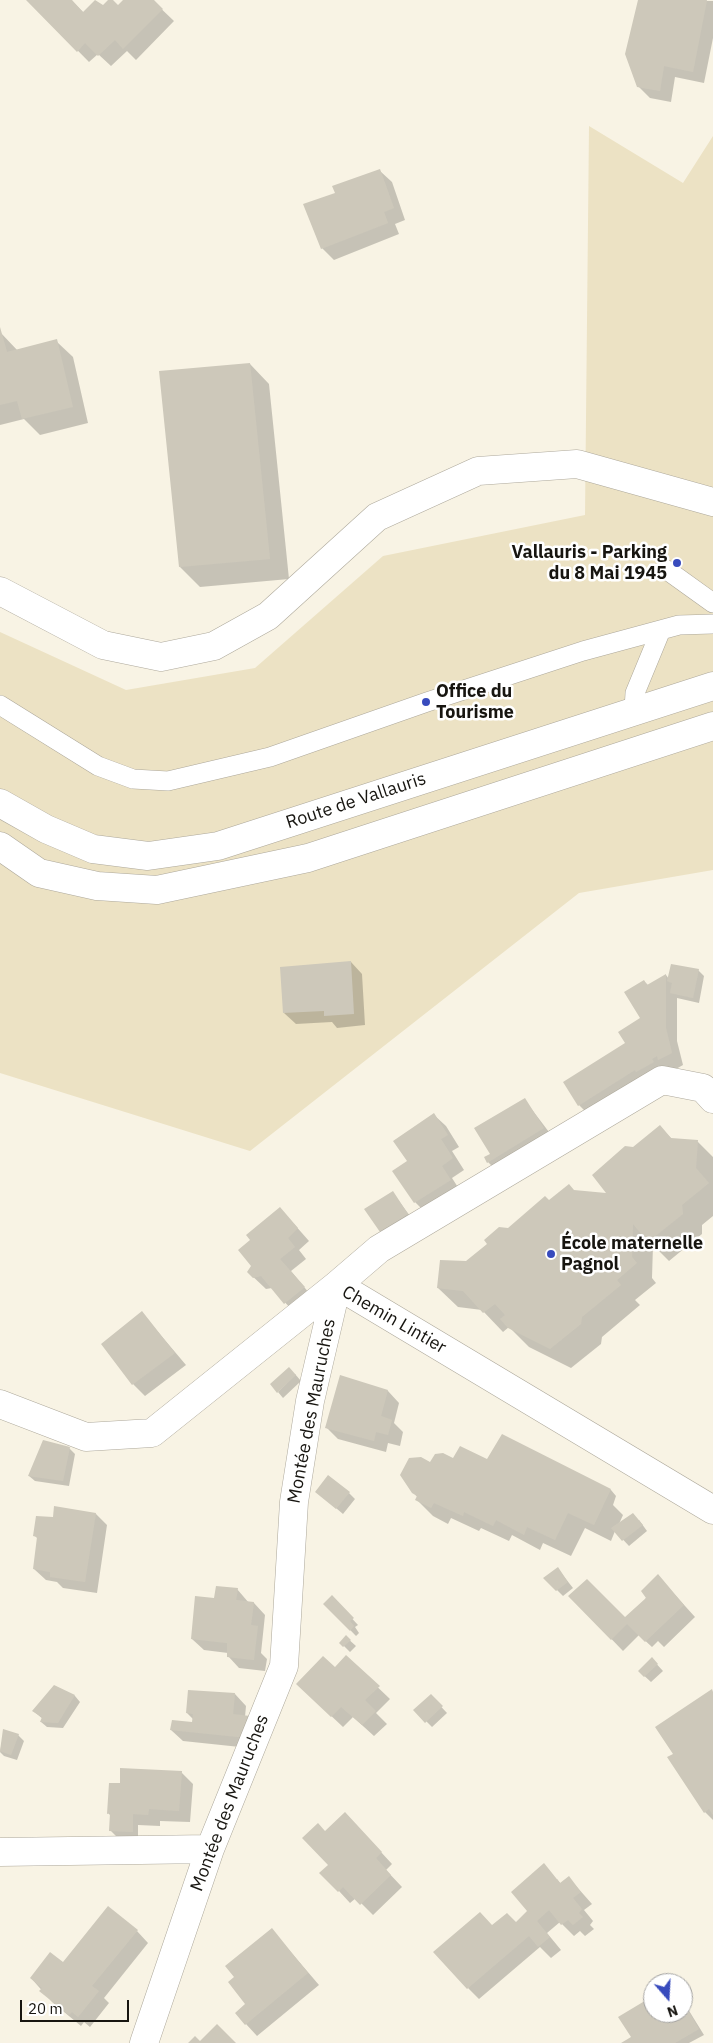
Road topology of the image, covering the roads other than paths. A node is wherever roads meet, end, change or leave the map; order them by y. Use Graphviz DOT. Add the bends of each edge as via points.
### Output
graph roads {
  1 [pos="713,502"];
  2 [pos="667,570"];
  3 [pos="0,592"];
  4 [pos="713,603"];
  5 [pos="713,624"];
  6 [pos="661,630"];
  7 [pos="713,686"];
  8 [pos="0,705"];
  9 [pos="634,710"];
  10 [pos="713,726"];
  11 [pos="0,803"];
  12 [pos="0,846"];
  13 [pos="713,1099"];
  14 [pos="337,1285"];
  15 [pos="0,1404"];
  16 [pos="713,1510"];
  17 [pos="210,1849"];
  18 [pos="0,1852"];
  19 [pos="144,2043"];
  1 -- 3 [label="street" via="577,464 478,471 376,517 268,616 214,646 161,657 104,646"];
  2 -- 4 [label="lane"];
  5 -- 6 [label="lane" via="679,625"];
  6 -- 8 [label="lane" via="436,698 270,757 168,781 133,779 98,766"];
  6 -- 9 [label="lane" via="636,692"];
  7 -- 9 [label="street, Route de Vallauris"];
  9 -- 11 [label="street, Route de Vallauris" via="218,846 148,856 93,849 46,829"];
  10 -- 12 [label="street" via="308,858 157,890 97,886 40,873"];
  13 -- 14 [label="street" via="703,1088 662,1080 379,1249"];
  14 -- 15 [label="street, Chemin Lintier" via="152,1433 86,1436"];
  14 -- 16 [label="street, Chemin Lintier"];
  14 -- 17 [label="street, Montée des Mauruches" via="310,1401 294,1502 284,1666"];
  17 -- 18 [label="street"];
  17 -- 19 [label="street, Montée des Mauruches"];
}
